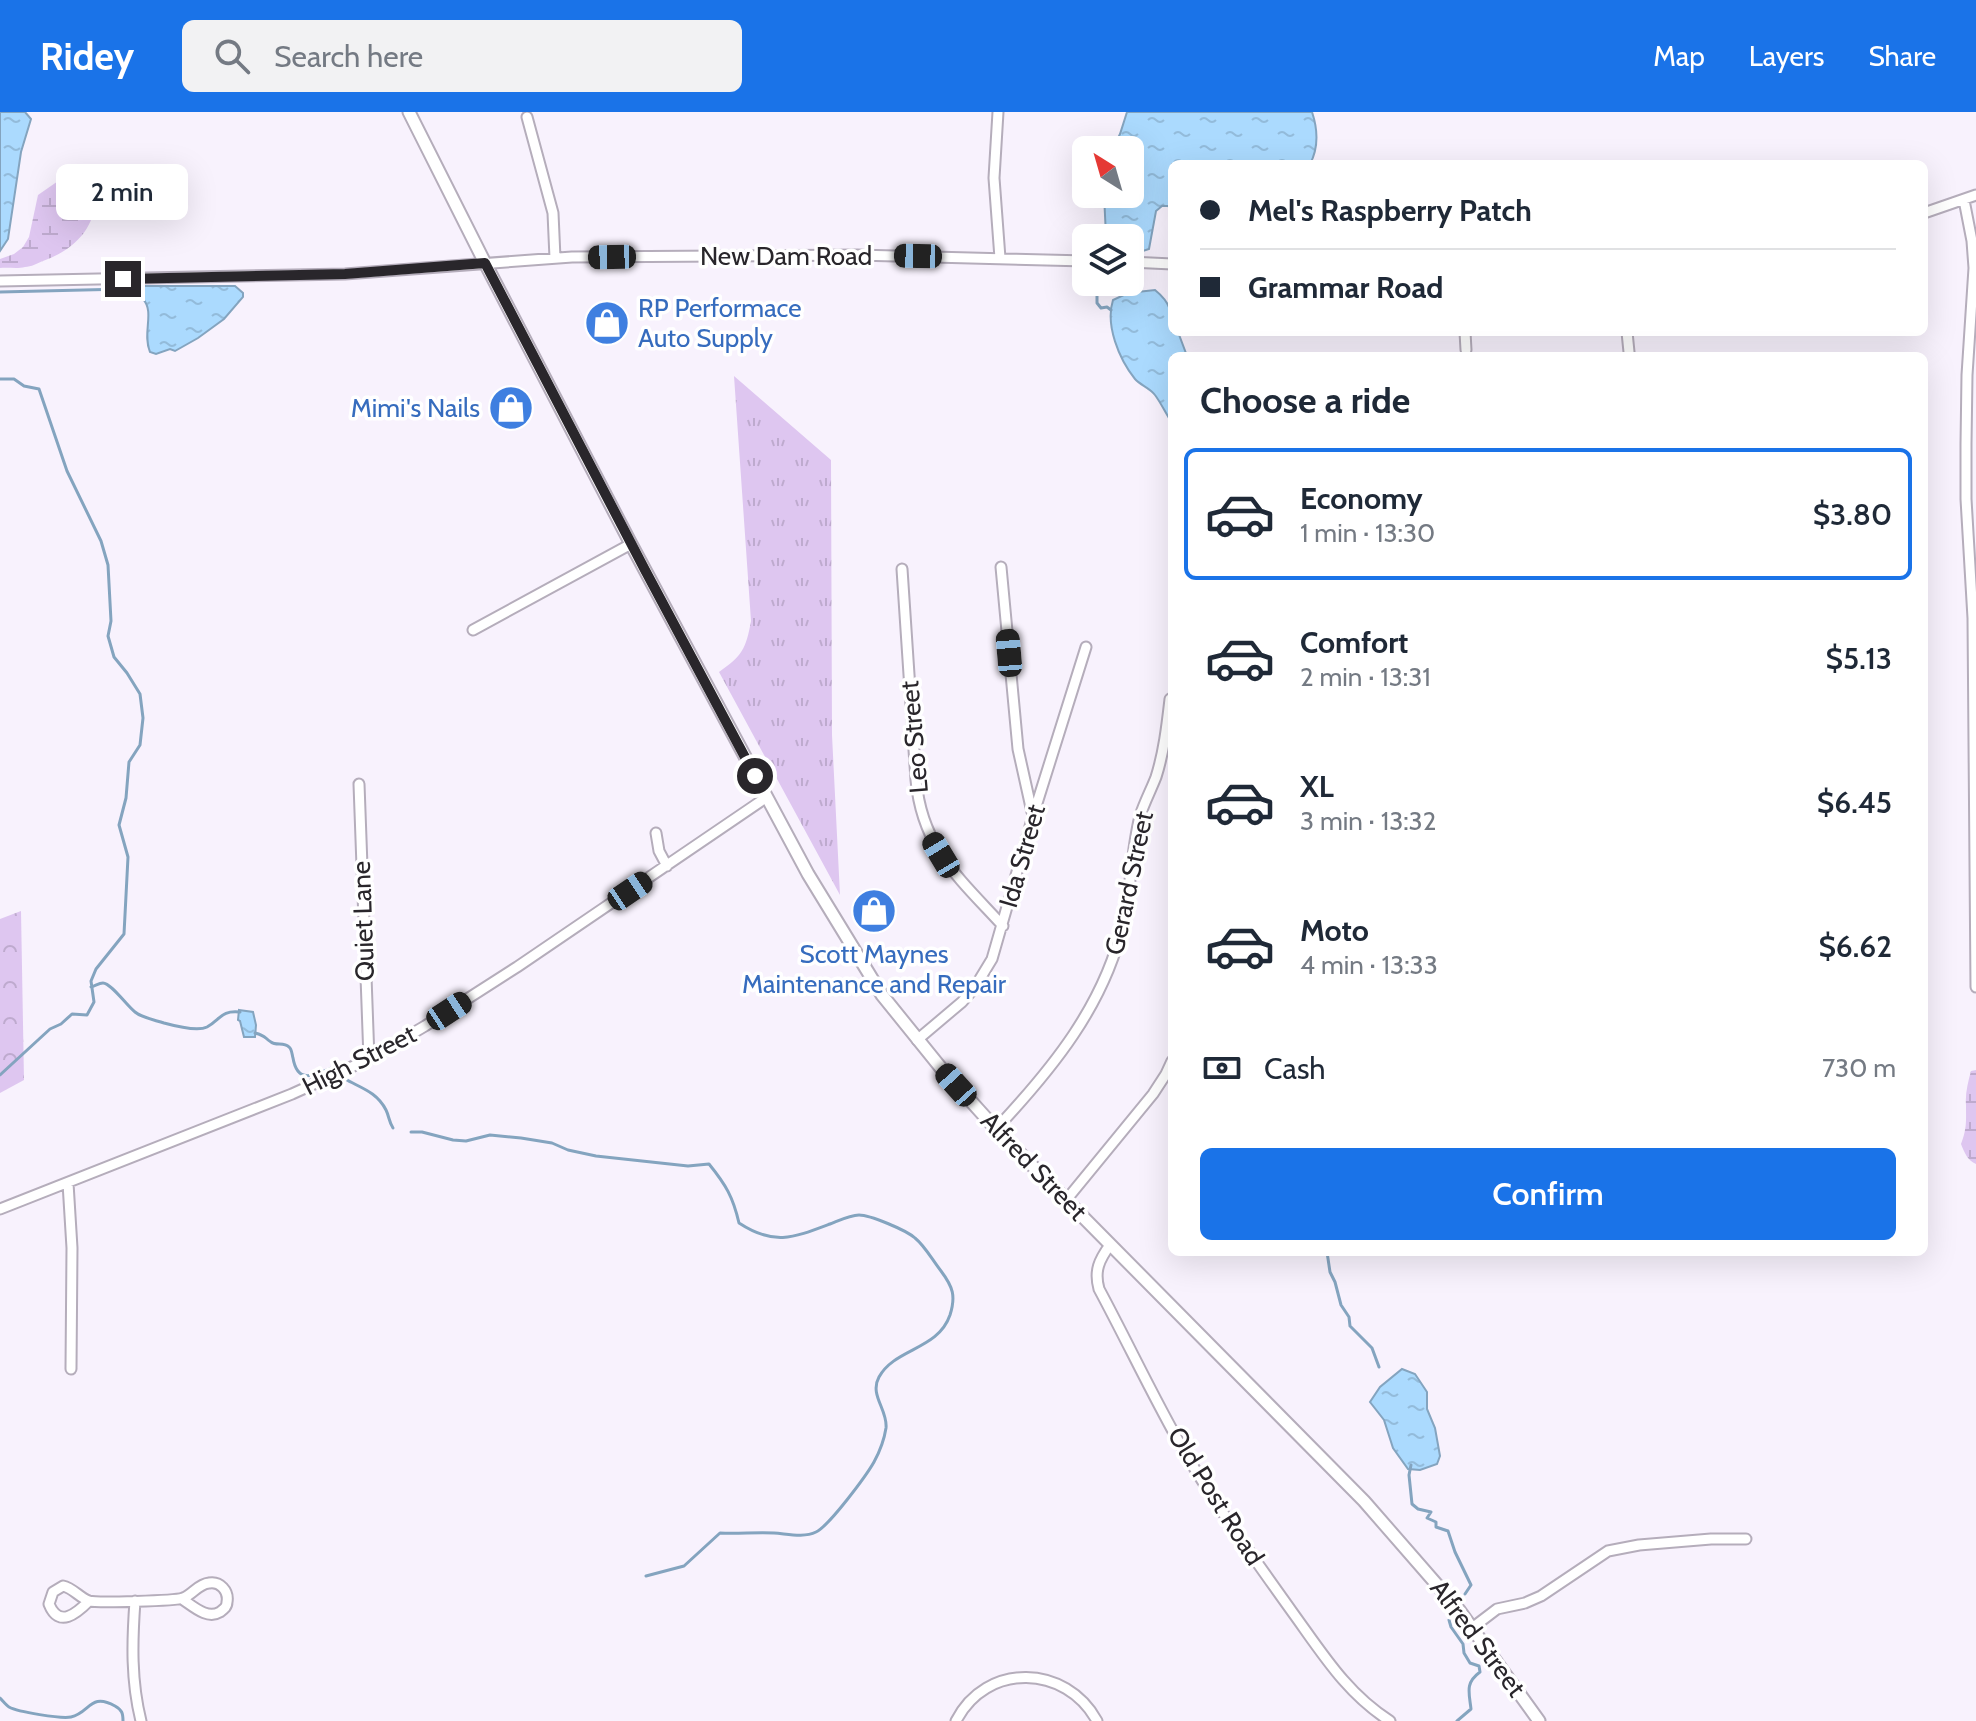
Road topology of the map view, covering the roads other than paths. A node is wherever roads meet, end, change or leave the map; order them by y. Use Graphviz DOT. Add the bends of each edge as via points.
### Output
graph roads {
  1 [pos="409,112"];
  2 [pos="998,112"];
  3 [pos="527,117"];
  4 [pos="1976,195"];
  5 [pos="1964,200"];
  6 [pos="1928,212"];
  7 [pos="555,258"];
  8 [pos="1000,258"];
  9 [pos="1072,261"];
  10 [pos="485,263"];
  11 [pos="1144,263"];
  12 [pos="1168,264"];
  13 [pos="0,281"];
  14 [pos="1465,336"];
  15 [pos="1627,336"];
  16 [pos="1466,350"];
  17 [pos="1629,352"];
  18 [pos="631,544"];
  19 [pos="1001,567"];
  20 [pos="902,569"];
  21 [pos="473,630"];
  22 [pos="1086,647"];
  23 [pos="1168,713"];
  24 [pos="359,784"];
  25 [pos="767,797"];
  26 [pos="1033,816"];
  27 [pos="656,833"];
  28 [pos="667,866"];
  29 [pos="1003,926"];
  30 [pos="1976,987"];
  31 [pos="917,1040"];
  32 [pos="369,1059"];
  33 [pos="1168,1070"];
  34 [pos="996,1129"];
  35 [pos="68,1183"];
  36 [pos="1067,1199"];
  37 [pos="0,1209"];
  38 [pos="1110,1245"];
  39 [pos="71,1369"];
  40 [pos="1746,1539"];
  41 [pos="182,1599"];
  42 [pos="89,1601"];
  43 [pos="135,1601"];
  44 [pos="1472,1628"];
  45 [pos="141,1721"];
  46 [pos="956,1721"];
  47 [pos="1097,1721"];
  48 [pos="1390,1721"];
  49 [pos="1539,1721"];
  1 -- 10 [label="main road, Alfred Street"];
  2 -- 8 [label="street" via="994,178"];
  3 -- 7 [label="street" via="553,213"];
  4 -- 5 [label="street"];
  5 -- 6 [label="street"];
  5 -- 30 [label="street" via="1974,268 1966,444 1974,634"];
  7 -- 8 [label="street, New Dam Road"];
  7 -- 10 [label="street, New Dam Road"];
  8 -- 9 [label="street, New Dam Road"];
  10 -- 13 [label="street, New Dam Road" via="345,274"];
  10 -- 18 [label="main road, Alfred Street"];
  11 -- 12 [label="street"];
  14 -- 16 [label="street"];
  15 -- 17 [label="street"];
  18 -- 21 [label="street"];
  18 -- 25 [label="main road, Alfred Street"];
  19 -- 26 [label="street" via="1018,749"];
  20 -- 29 [label="street, Leo Street" via="921,811 944,859"];
  22 -- 26 [label="street, Ida Street"];
  23 -- 34 [label="street, Gerard Street" via="1109,969 1066,1047"];
  24 -- 32 [label="street, Quiet Lane"];
  25 -- 28 [label="street, High Street"];
  25 -- 31 [label="main road, Alfred Street" via="845,936"];
  26 -- 29 [label="street, Ida Street"];
  27 -- 28 [label="street"];
  28 -- 32 [label="street, High Street"];
  29 -- 31 [label="street, Ida Street" via="975,987"];
  31 -- 34 [label="main road, Alfred Street"];
  32 -- 35 [label="street, High Street"];
  33 -- 36 [label="street"];
  34 -- 36 [label="main road, Alfred Street"];
  35 -- 37 [label="street, High Street"];
  35 -- 39 [label="street"];
  36 -- 38 [label="main road, Alfred Street"];
  38 -- 44 [label="main road, Alfred Street" via="1364,1501"];
  38 -- 48 [label="street, Old Post Road" via="1097,1269 1099,1289 1185,1453 1339,1676"];
  40 -- 44 [label="street" via="1608,1551 1541,1596 1497,1609"];
  41 -- 41 [label="street" via="211,1615 228,1601 222,1586 211,1582"];
  41 -- 43 [label="street"];
  42 -- 43 [label="street"];
  43 -- 45 [label="street" via="132,1656"];
  44 -- 49 [label="main road, Alfred Street"];
  46 -- 47 [label="street" via="981,1691 1023,1677 1065,1687"];
}
